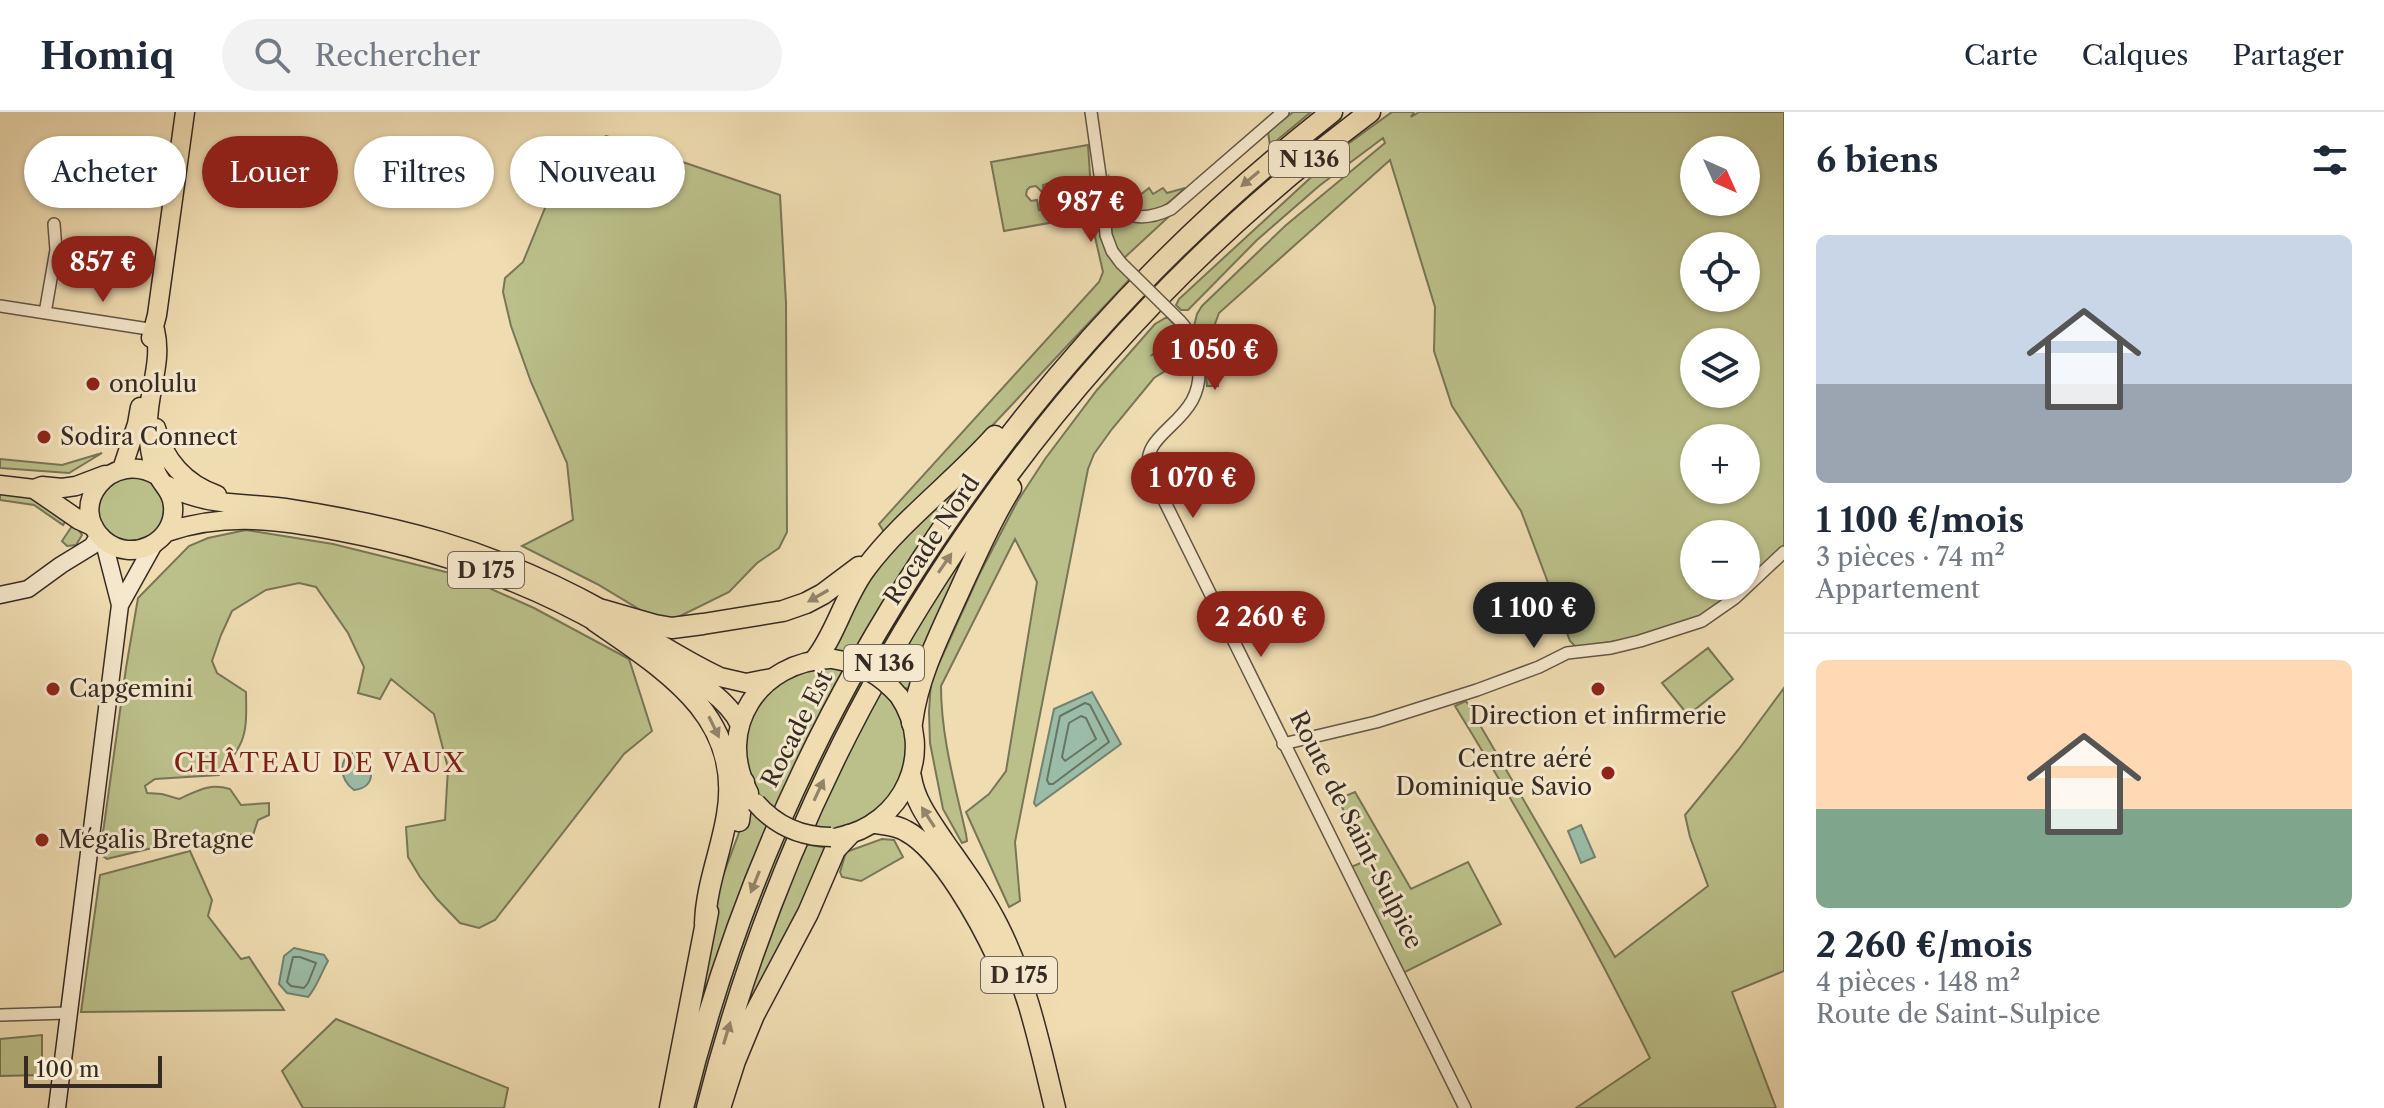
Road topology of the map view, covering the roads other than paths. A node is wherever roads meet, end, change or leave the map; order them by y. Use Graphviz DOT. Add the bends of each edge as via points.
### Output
graph roads {
  1 [pos="185,112"];
  2 [pos="1091,112"];
  3 [pos="1283,112"];
  4 [pos="1332,112"];
  5 [pos="1370,112"];
  6 [pos="1104,209"];
  7 [pos="54,224"];
  8 [pos="1173,282"];
  9 [pos="1125,300"];
  10 [pos="0,306"];
  11 [pos="45,313"];
  12 [pos="155,330"];
  13 [pos="155,380"];
  14 [pos="115,472"];
  15 [pos="162,481"];
  16 [pos="0,485"];
  17 [pos="34,489"];
  18 [pos="224,502"];
  19 [pos="99,534"];
  20 [pos="160,538"];
  21 [pos="881,550"];
  22 [pos="1784,552"];
  23 [pos="0,595"];
  24 [pos="120,605"];
  25 [pos="599,615"];
  26 [pos="824,660"];
  27 [pos="772,678"];
  28 [pos="912,723"];
  29 [pos="740,725"];
  30 [pos="1283,744"];
  31 [pos="911,777"];
  32 [pos="744,782"];
  33 [pos="875,823"];
  34 [pos="840,836"];
  35 [pos="705,924"];
  36 [pos="68,1013"];
  37 [pos="0,1015"];
  38 [pos="57,1108"];
  39 [pos="670,1108"];
  40 [pos="683,1108"];
  41 [pos="707,1108"];
  42 [pos="720,1108"];
  43 [pos="1042,1108"];
  44 [pos="1055,1108"];
  45 [pos="1465,1108"];
  1 -- 12 [label="main road"];
  2 -- 6 [label="street, Route de Saint-Sulpice"];
  3 -- 6 [label="street" via="1171,209 1144,218"];
  4 -- 9 [label="highway, N 136, one-way" via="1235,192"];
  5 -- 8 [label="highway, Rocade Nord / N 136" via="1251,208"];
  6 -- 30 [label="street, Route de Saint-Sulpice, bridge" via="1112,251 1189,331 1195,346 1199,386 1192,404 1150,449 1147,463"];
  7 -- 11 [label="street" via="56,250"];
  8 -- 28 [label="highway" via="1058,422 1005,498 922,678"];
  41 -- 8 [label="highway, Rocade Nord / N 136, one-way" via="780,880 826,774 888,656 943,566 1035,438"];
  9 -- 21 [label="highway"];
  9 -- 40 [label="highway, Rocade Est / N 136, one-way" via="987,465 928,548 848,682 800,776 750,894"];
  10 -- 11 [label="street"];
  11 -- 12 [label="street"];
  12 -- 13 [label="main road"];
  12 -- 14 [label="main road" via="137,424"];
  13 -- 15 [label="main road" via="148,431"];
  13 -- 18 [label="main road" via="156,427 165,452 185,477"];
  14 -- 15 [label="main road" via="141,468"];
  14 -- 17 [label="main road" via="76,486"];
  14 -- 19 [label="main road" via="100,482 91,499 90,515"];
  15 -- 18 [label="main road, D 175" via="198,499"];
  15 -- 20 [label="main road" via="173,504 171,523"];
  16 -- 17 [label="main road"];
  17 -- 19 [label="main road"];
  18 -- 25 [label="main road, D 175" via="330,515 441,541 548,580"];
  19 -- 20 [label="main road" via="128,551"];
  19 -- 23 [label="main road" via="92,546 28,589"];
  19 -- 24 [label="main road"];
  20 -- 24 [label="main road"];
  20 -- 25 [label="main road, D 175" via="203,521 230,519 385,540 484,569"];
  21 -- 25 [label="highway, one-way" via="823,594 783,611 672,628"];
  21 -- 26 [label="highway" via="848,595 825,645"];
  22 -- 30 [label="street" via="1702,621 1611,648 1567,653 1477,690"];
  24 -- 36 [label="main road"];
  25 -- 27 [label="main road, D 175" via="720,677 746,683"];
  25 -- 29 [label="main road, D 175" via="696,682"];
  25 -- 35 [label="highway, one-way" via="684,687 709,717 723,749 728,814 706,899"];
  26 -- 27 [label="main road" via="790,667"];
  26 -- 28 [label="main road, bridge" via="870,670 899,696"];
  27 -- 29 [label="main road" via="752,699"];
  28 -- 31 [label="main road" via="916,750"];
  29 -- 32 [label="main road" via="738,755"];
  30 -- 45 [label="street, Route de Saint-Sulpice"];
  31 -- 33 [label="main road" via="893,807"];
  44 -- 31 [label="highway, D 175, one-way" via="1029,1006 1003,938 922,809"];
  32 -- 34 [label="main road, bridge" via="756,803 789,829 810,836"];
  32 -- 35 [label="highway" via="739,822"];
  33 -- 34 [label="main road"];
  33 -- 43 [label="highway, D 175" via="903,829 919,840 972,910 1007,980"];
  34 -- 42 [label="highway" via="808,913 754,1015"];
  35 -- 39 [label="highway"];
  36 -- 37 [label="street"];
  36 -- 38 [label="main road"];
}
